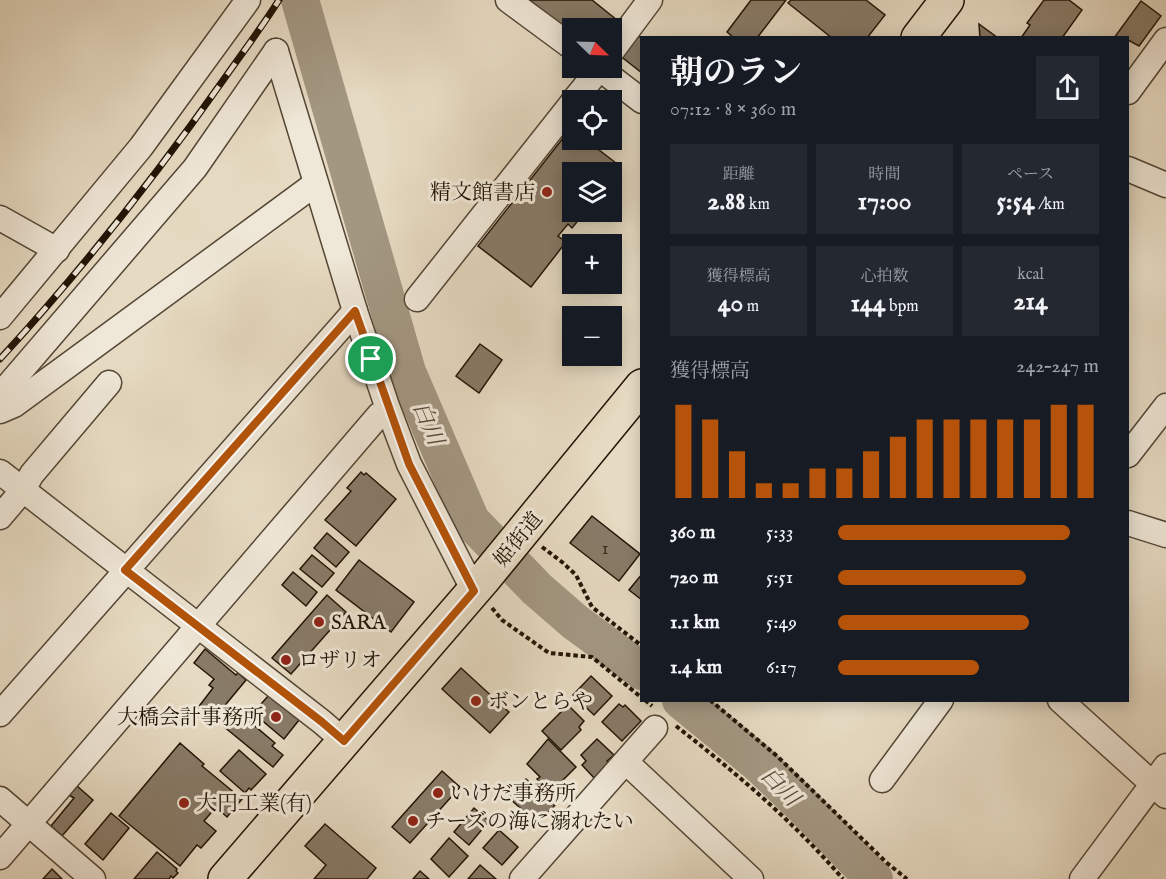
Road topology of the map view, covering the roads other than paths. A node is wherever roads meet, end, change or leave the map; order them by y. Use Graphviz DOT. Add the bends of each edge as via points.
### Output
graph roads {
  1 [pos="248,0"];
  2 [pos="508,0"];
  3 [pos="650,0"];
  4 [pos="947,0"];
  5 [pos="920,36"];
  6 [pos="622,38"];
  7 [pos="562,40"];
  8 [pos="1166,40"];
  9 [pos="592,78"];
  10 [pos="613,78"];
  11 [pos="583,90"];
  12 [pos="1129,91"];
  13 [pos="640,98"];
  14 [pos="562,116"];
  15 [pos="1129,169"];
  16 [pos="315,184"];
  17 [pos="1166,185"];
  18 [pos="0,218"];
  19 [pos="57,250"];
  20 [pos="417,299"];
  21 [pos="355,311"];
  22 [pos="0,317"];
  23 [pos="109,383"];
  24 [pos="640,388"];
  25 [pos="0,395"];
  26 [pos="1166,406"];
  27 [pos="0,411"];
  28 [pos="379,415"];
  29 [pos="1129,454"];
  30 [pos="0,472"];
  31 [pos="22,491"];
  32 [pos="0,517"];
  33 [pos="1129,523"];
  34 [pos="1166,535"];
  35 [pos="125,570"];
  36 [pos="479,586"];
  37 [pos="197,626"];
  38 [pos="939,702"];
  39 [pos="1062,702"];
  40 [pos="0,714"];
  41 [pos="659,718"];
  42 [pos="344,741"];
  43 [pos="626,762"];
  44 [pos="882,780"];
  45 [pos="1162,782"];
  46 [pos="0,799"];
  47 [pos="29,824"];
  48 [pos="0,857"];
  49 [pos="93,879"];
  50 [pos="225,879"];
  51 [pos="522,879"];
  52 [pos="752,879"];
  53 [pos="1082,879"];
  1 -- 19 [label="street" via="141,147"];
  2 -- 7 [label="street"];
  3 -- 6 [label="street"];
  4 -- 5 [label="main road"];
  8 -- 12 [label="street"];
  9 -- 11 [label="street"];
  10 -- 13 [label="street"];
  14 -- 20 [label="street"];
  15 -- 17 [label="street"];
  16 -- 21 [label="street"];
  16 -- 25 [label="street" via="276,51 195,168"];
  16 -- 27 [label="street" via="14,405"];
  18 -- 19 [label="street"];
  19 -- 22 [label="street"];
  21 -- 35 [label="street"];
  21 -- 36 [label="street" via="409,464"];
  23 -- 31 [label="street"];
  24 -- 36 [label="main road, 姫街道"];
  26 -- 29 [label="street"];
  28 -- 37 [label="street"];
  30 -- 31 [label="street"];
  31 -- 32 [label="street"];
  31 -- 35 [label="street"];
  33 -- 34 [label="street"];
  35 -- 37 [label="street"];
  35 -- 40 [label="street"];
  36 -- 42 [label="main road, 姫街道"];
  37 -- 42 [label="street"];
  37 -- 47 [label="street"];
  38 -- 44 [label="street"];
  39 -- 45 [label="street"];
  41 -- 43 [label="street"];
  42 -- 50 [label="main road, 姫街道"];
  43 -- 51 [label="street"];
  43 -- 52 [label="street"];
  45 -- 53 [label="street"];
  46 -- 47 [label="street"];
  47 -- 48 [label="street"];
  47 -- 49 [label="street"];
}
